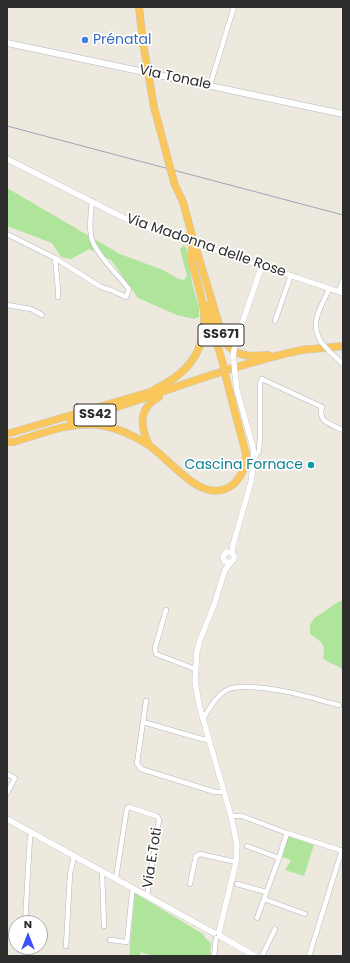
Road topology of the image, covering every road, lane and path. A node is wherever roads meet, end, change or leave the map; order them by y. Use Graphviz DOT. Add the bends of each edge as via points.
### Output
graph roads {
  1 [pos="139,7"];
  2 [pos="234,7"];
  3 [pos="7,42"];
  4 [pos="210,85"];
  5 [pos="343,114"];
  6 [pos="7,159"];
  7 [pos="92,201"];
  8 [pos="7,234"];
  9 [pos="192,246"];
  10 [pos="55,258"];
  11 [pos="262,266"];
  12 [pos="291,276"];
  13 [pos="343,279"];
  14 [pos="330,289"];
  15 [pos="341,292"];
  16 [pos="58,297"];
  17 [pos="7,305"];
  18 [pos="42,315"];
  19 [pos="275,321"];
  20 [pos="343,346"];
  21 [pos="306,349"];
  22 [pos="343,364"];
  23 [pos="210,375"];
  24 [pos="182,384"];
  25 [pos="150,391"];
  26 [pos="343,430"];
  27 [pos="7,434"];
  28 [pos="7,442"];
  29 [pos="149,445"];
  30 [pos="254,458"];
  31 [pos="230,552"];
  32 [pos="224,561"];
  33 [pos="231,562"];
  34 [pos="225,570"];
  35 [pos="166,610"];
  36 [pos="195,669"];
  37 [pos="146,701"];
  38 [pos="339,705"];
  39 [pos="203,719"];
  40 [pos="143,722"];
  41 [pos="209,740"];
  42 [pos="7,774"];
  43 [pos="224,792"];
  44 [pos="7,793"];
  45 [pos="231,816"];
  46 [pos="7,819"];
  47 [pos="33,833"];
  48 [pos="287,833"];
  49 [pos="247,846"];
  50 [pos="342,850"];
  51 [pos="74,856"];
  52 [pos="280,858"];
  53 [pos="236,862"];
  54 [pos="102,871"];
  55 [pos="116,878"];
  56 [pos="190,884"];
  57 [pos="237,884"];
  58 [pos="134,889"];
  59 [pos="266,892"];
  60 [pos="147,896"];
  61 [pos="264,899"];
  62 [pos="305,914"];
  63 [pos="25,915"];
  64 [pos="257,918"];
  65 [pos="104,926"];
  66 [pos="275,929"];
  67 [pos="217,935"];
  68 [pos="110,940"];
  69 [pos="66,946"];
  70 [pos="214,956"];
  71 [pos="255,956"];
  72 [pos="262,956"];
  73 [pos="308,956"];
  1 -- 9 [label="highway, SS671, bridge" via="154,107"];
  2 -- 4 [label="street"];
  3 -- 4 [label="main road, Via Tonale"];
  4 -- 5 [label="main road, Via Tonale"];
  6 -- 7 [label="street, Via Madonna delle Rose"];
  7 -- 10 [label="street" via="92,241 129,289 126,297 101,287"];
  7 -- 11 [label="street, Via Madonna delle Rose" via="142,226"];
  8 -- 10 [label="street"];
  9 -- 21 [label="highway, SS671" via="221,335 229,347 237,353 254,356"];
  9 -- 25 [label="highway" via="193,270 204,311 204,328 199,347 191,362 177,376"];
  9 -- 29 [label="highway, SS671, bridge" via="246,454 245,466 242,474 227,488 202,488"];
  10 -- 16 [label="street"];
  11 -- 12 [label="street, Via Madonna delle Rose"];
  11 -- 30 [label="street, bridge" via="235,344 233,360 237,390"];
  12 -- 14 [label="street, Via Madonna delle Rose"];
  12 -- 19 [label="street"];
  13 -- 15 [label="street"];
  14 -- 15 [label="street, Via Madonna delle Rose"];
  14 -- 22 [label="street, bridge" via="315,328 321,342"];
  17 -- 18 [label="street"];
  20 -- 21 [label="highway, SS42"];
  21 -- 23 [label="highway, SS42"];
  23 -- 24 [label="highway, SS42"];
  23 -- 29 [label="highway" via="206,380 166,393 150,402 144,412 142,423"];
  24 -- 25 [label="highway"];
  24 -- 28 [label="highway, SS42" via="106,412"];
  25 -- 27 [label="highway, SS42"];
  26 -- 30 [label="street" via="322,419 322,407 262,379 259,451"];
  28 -- 29 [label="highway, SS671" via="72,425 90,424 119,429"];
  30 -- 31 [label="street" via="251,482"];
  31 -- 32 [label="street" via="223,555"];
  31 -- 33 [label="street" via="234,558"];
  32 -- 33 [label="street"];
  32 -- 34 [label="street"];
  33 -- 34 [label="street"];
  34 -- 36 [label="street" via="200,640"];
  35 -- 36 [label="street" via="155,648 156,654"];
  36 -- 39 [label="street" via="196,691"];
  37 -- 40 [label="street"];
  38 -- 39 [label="street" via="278,690 233,688 222,692"];
  39 -- 41 [label="street"];
  40 -- 41 [label="street"];
  40 -- 43 [label="street" via="137,759 141,768 215,792"];
  41 -- 43 [label="street"];
  42 -- 44 [label="street" via="15,778"];
  43 -- 45 [label="street"];
  45 -- 48 [label="street" via="242,816"];
  45 -- 53 [label="street" via="237,845"];
  46 -- 47 [label="street"];
  47 -- 51 [label="street"];
  47 -- 63 [label="street" via="30,837"];
  48 -- 50 [label="street"];
  48 -- 52 [label="street"];
  49 -- 52 [label="street"];
  50 -- 73 [label="street"];
  51 -- 54 [label="street"];
  51 -- 69 [label="street" via="70,874"];
  52 -- 59 [label="street"];
  53 -- 56 [label="street" via="200,854 196,856"];
  53 -- 67 [label="street"];
  54 -- 55 [label="street"];
  54 -- 65 [label="street"];
  55 -- 58 [label="street"];
  55 -- 60 [label="street, Via E.Toti" via="127,808 158,817"];
  57 -- 59 [label="street"];
  58 -- 60 [label="street"];
  58 -- 68 [label="street" via="127,942"];
  59 -- 61 [label="street"];
  60 -- 67 [label="street"];
  61 -- 62 [label="street"];
  61 -- 64 [label="street"];
  66 -- 72 [label="street"];
  67 -- 70 [label="street"];
  67 -- 71 [label="street"];
}
